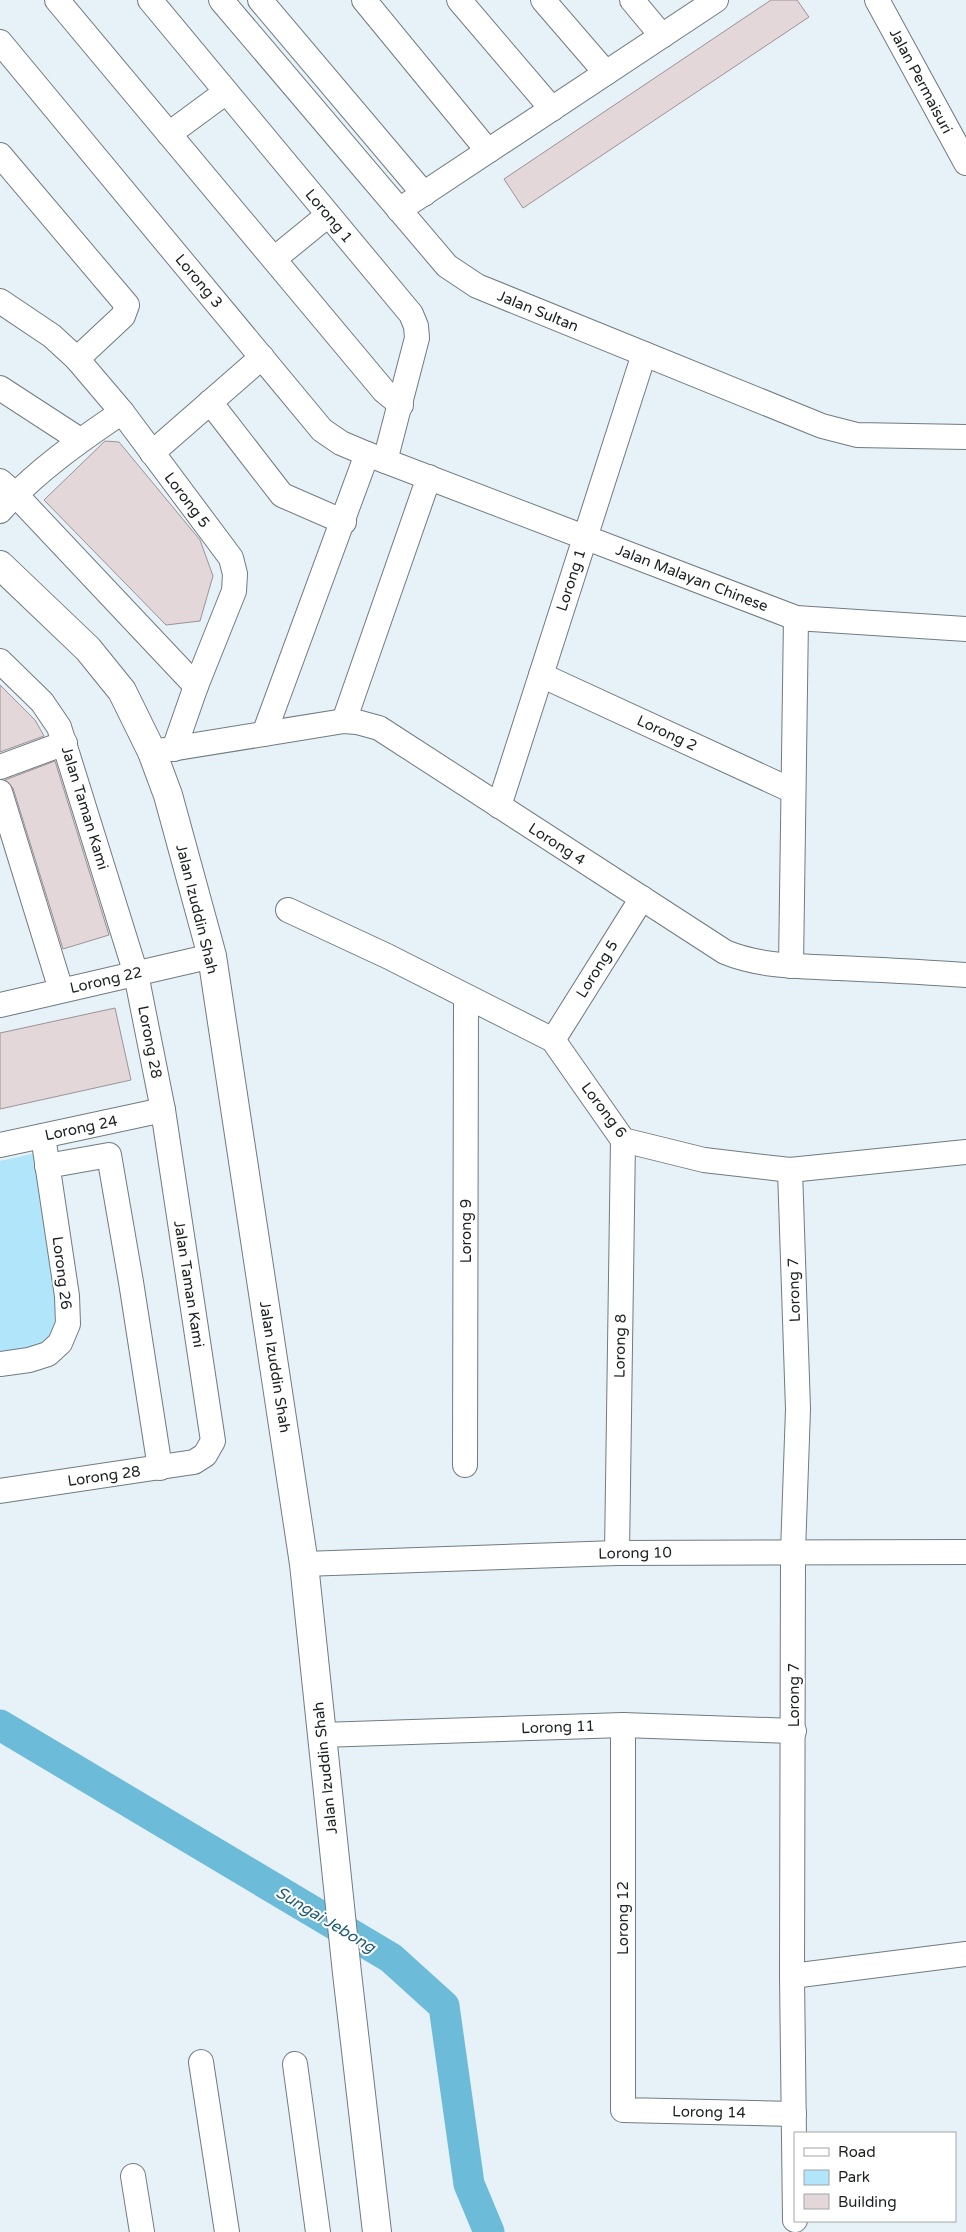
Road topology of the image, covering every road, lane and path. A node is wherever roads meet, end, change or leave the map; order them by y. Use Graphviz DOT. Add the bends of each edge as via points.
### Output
graph roads {
  1 [pos="57,0"];
  2 [pos="150,0"];
  3 [pos="221,0"];
  4 [pos="260,0"];
  5 [pos="364,0"];
  6 [pos="459,0"];
  7 [pos="543,0"];
  8 [pos="632,0"];
  9 [pos="716,0"];
  10 [pos="877,0"];
  11 [pos="662,36"];
  12 [pos="0,42"];
  13 [pos="606,73"];
  14 [pos="226,92"];
  15 [pos="552,109"];
  16 [pos="169,134"];
  17 [pos="488,151"];
  18 [pos="966,162"];
  19 [pos="4,167"];
  20 [pos="424,194"];
  21 [pos="399,210"];
  22 [pos="328,215"];
  23 [pos="274,260"];
  24 [pos="0,302"];
  25 [pos="644,354"];
  26 [pos="262,357"];
  27 [pos="77,359"];
  28 [pos="0,388"];
  29 [pos="210,402"];
  30 [pos="401,405"];
  31 [pos="122,412"];
  32 [pos="966,437"];
  33 [pos="80,440"];
  34 [pos="152,453"];
  35 [pos="376,457"];
  36 [pos="428,477"];
  37 [pos="5,495"];
  38 [pos="344,522"];
  39 [pos="585,537"];
  40 [pos="0,565"];
  41 [pos="796,618"];
  42 [pos="966,628"];
  43 [pos="0,661"];
  44 [pos="541,675"];
  45 [pos="196,686"];
  46 [pos="344,721"];
  47 [pos="264,734"];
  48 [pos="65,743"];
  49 [pos="163,750"];
  50 [pos="0,767"];
  51 [pos="793,791"];
  52 [pos="0,792"];
  53 [pos="499,806"];
  54 [pos="642,898"];
  55 [pos="288,910"];
  56 [pos="212,956"];
  57 [pos="791,966"];
  58 [pos="136,974"];
  59 [pos="966,975"];
  60 [pos="62,990"];
  61 [pos="466,998"];
  62 [pos="0,1005"];
  63 [pos="552,1040"];
  64 [pos="163,1110"];
  65 [pos="43,1136"];
  66 [pos="623,1140"];
  67 [pos="0,1145"];
  68 [pos="966,1152"];
  69 [pos="47,1166"];
  70 [pos="790,1170"];
  71 [pos="0,1364"];
  72 [pos="205,1455"];
  73 [pos="465,1465"];
  74 [pos="160,1468"];
  75 [pos="0,1491"];
  76 [pos="793,1552"];
  77 [pos="966,1552"];
  78 [pos="617,1553"];
  79 [pos="304,1564"];
  80 [pos="623,1725"];
  81 [pos="794,1731"];
  82 [pos="321,1735"];
  83 [pos="966,1954"];
  84 [pos="792,1976"];
  85 [pos="201,2062"];
  86 [pos="295,2064"];
  87 [pos="623,2110"];
  88 [pos="794,2114"];
  89 [pos="794,2132"];
  90 [pos="133,2176"];
  91 [pos="142,2232"];
  92 [pos="227,2232"];
  93 [pos="318,2232"];
  94 [pos="377,2232"];
  1 -- 16 [label="street"];
  2 -- 14 [label="street, Lorong 1"];
  3 -- 21 [label="street, Jalan Sultan"];
  4 -- 20 [label="street"];
  5 -- 17 [label="street"];
  6 -- 15 [label="street"];
  7 -- 13 [label="street"];
  8 -- 11 [label="street"];
  9 -- 11 [label="street"];
  10 -- 18 [label="street, Jalan Permaisuri"];
  11 -- 13 [label="street"];
  12 -- 26 [label="street, Lorong 3"];
  13 -- 15 [label="street"];
  14 -- 16 [label="street"];
  14 -- 22 [label="street, Lorong 1"];
  15 -- 17 [label="street"];
  16 -- 23 [label="street"];
  17 -- 20 [label="street"];
  19 -- 27 [label="street" via="127,305 123,316"];
  20 -- 21 [label="street"];
  21 -- 25 [label="street, Jalan Sultan" via="448,266 477,286"];
  22 -- 23 [label="street"];
  22 -- 30 [label="street, Lorong 1" via="410,314 416,326 417,338"];
  23 -- 30 [label="street" via="384,391"];
  24 -- 27 [label="street, Lorong 5" via="52,336"];
  25 -- 32 [label="street, Jalan Sultan" via="841,432"];
  25 -- 39 [label="street, Lorong 1"];
  26 -- 29 [label="street"];
  26 -- 35 [label="street, Lorong 3" via="322,430 341,443"];
  27 -- 31 [label="street, Lorong 5"];
  28 -- 33 [label="street"];
  29 -- 34 [label="street"];
  29 -- 38 [label="street" via="282,495"];
  30 -- 35 [label="street, Lorong 1"];
  31 -- 33 [label="street"];
  31 -- 34 [label="street, Lorong 5"];
  33 -- 37 [label="street"];
  34 -- 45 [label="street, Lorong 5" via="231,558 235,574 234,591"];
  35 -- 36 [label="street, Lorong 3"];
  35 -- 38 [label="street, Lorong 1"];
  36 -- 39 [label="street, Jalan Malayan Chinese"];
  36 -- 46 [label="street"];
  37 -- 45 [label="street"];
  38 -- 47 [label="street, Lorong 1"];
  39 -- 41 [label="street, Jalan Malayan Chinese"];
  39 -- 44 [label="street, Lorong 1"];
  40 -- 49 [label="main road, Jalan Izuddin Shah" via="94,656"];
  41 -- 42 [label="street, Jalan Malayan Chinese"];
  41 -- 51 [label="street"];
  43 -- 48 [label="street, Jalan Taman Kami" via="42,702 59,726"];
  44 -- 51 [label="street, Lorong 2"];
  44 -- 53 [label="street, Lorong 1"];
  45 -- 49 [label="street, Lorong 5"];
  46 -- 47 [label="street, Lorong 4"];
  46 -- 53 [label="street, Lorong 4" via="379,728"];
  47 -- 49 [label="street, Lorong 4"];
  48 -- 50 [label="street"];
  48 -- 58 [label="street, Jalan Taman Kami"];
  49 -- 56 [label="main road, Jalan Izuddin Shah" via="168,796"];
  51 -- 57 [label="street"];
  52 -- 60 [label="street"];
  53 -- 54 [label="street, Lorong 4"];
  54 -- 57 [label="street, Lorong 4" via="726,952 758,962"];
  54 -- 63 [label="street, Lorong 5"];
  55 -- 61 [label="street, Lorong 6" via="388,956"];
  56 -- 58 [label="street, Lorong 22"];
  56 -- 79 [label="main road, Jalan Izuddin Shah"];
  57 -- 59 [label="street, Lorong 4"];
  58 -- 60 [label="street, Lorong 22"];
  58 -- 64 [label="street, Lorong 28"];
  60 -- 62 [label="street, Lorong 22"];
  61 -- 63 [label="street, Lorong 6"];
  61 -- 73 [label="street, Lorong 9"];
  63 -- 66 [label="street, Lorong 6"];
  64 -- 65 [label="street, Lorong 24"];
  64 -- 72 [label="street, Jalan Taman Kami" via="213,1441"];
  65 -- 67 [label="street, Lorong 24"];
  65 -- 69 [label="street, Lorong 26"];
  66 -- 70 [label="street, Lorong 6" via="704,1160"];
  66 -- 78 [label="street, Lorong 8"];
  68 -- 70 [label="street, Lorong 6"];
  69 -- 71 [label="street, Lorong 26" via="67,1296 68,1324 60,1343 48,1354"];
  69 -- 74 [label="street" via="109,1155"];
  70 -- 76 [label="street, Lorong 7" via="798,1408"];
  72 -- 74 [label="street, Lorong 28" via="194,1462"];
  74 -- 75 [label="street, Lorong 28"];
  76 -- 77 [label="street, Lorong 10"];
  76 -- 78 [label="street, Lorong 10"];
  76 -- 81 [label="street, Lorong 7"];
  78 -- 79 [label="street, Lorong 10"];
  79 -- 82 [label="main road, Jalan Izuddin Shah"];
  80 -- 81 [label="street, Lorong 11"];
  80 -- 82 [label="street, Lorong 11"];
  80 -- 87 [label="street, Lorong 12"];
  81 -- 84 [label="street, Lorong 7"];
  82 -- 94 [label="main road, Jalan Izuddin Shah"];
  83 -- 84 [label="street"];
  84 -- 88 [label="street, Lorong 7"];
  85 -- 92 [label="street"];
  86 -- 93 [label="street"];
  87 -- 88 [label="street, Lorong 14"];
  88 -- 89 [label="street, Lorong 7"];
  90 -- 91 [label="street"];
}
